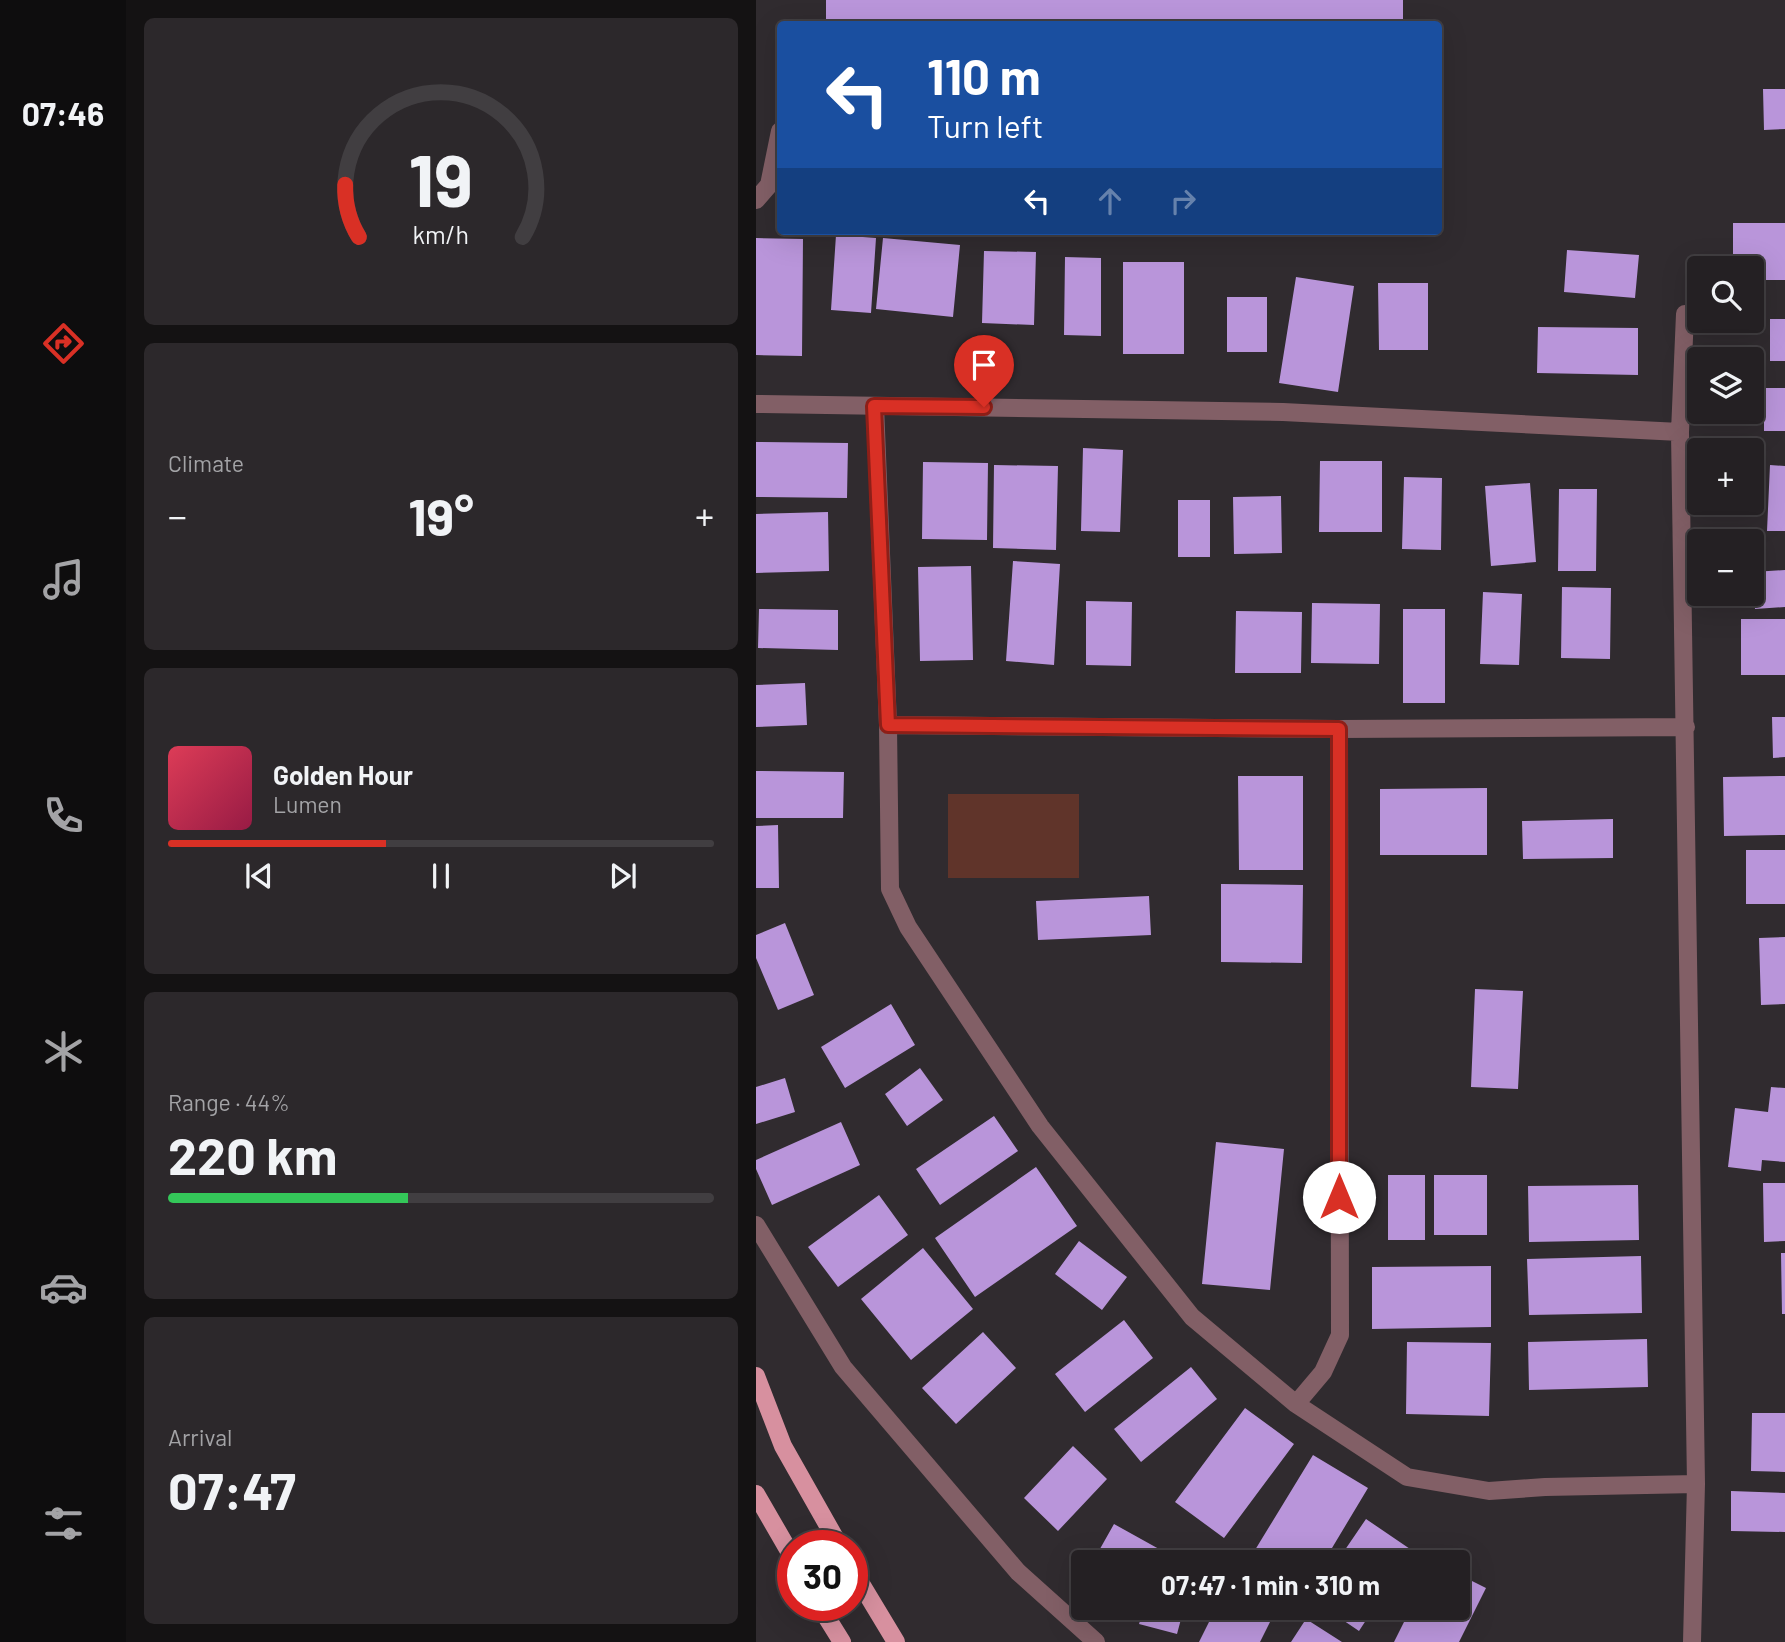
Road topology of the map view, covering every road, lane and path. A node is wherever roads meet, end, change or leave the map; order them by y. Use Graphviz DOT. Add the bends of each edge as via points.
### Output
graph roads {
  1 [pos="777,146"];
  2 [pos="756,200"];
  3 [pos="1685,314"];
  4 [pos="756,404"];
  5 [pos="874,406"];
  6 [pos="1680,432"];
  7 [pos="888,725"];
  8 [pos="1686,727"];
  9 [pos="1339,729"];
  10 [pos="756,1225"];
  11 [pos="756,1376"];
  12 [pos="1296,1404"];
  13 [pos="1696,1484"];
  14 [pos="756,1494"];
  15 [pos="777,1530"];
  16 [pos="831,1530"];
  17 [pos="868,1596"];
  18 [pos="829,1621"];
  19 [pos="842,1642"];
  20 [pos="896,1642"];
  21 [pos="1096,1642"];
  22 [pos="1692,1642"];
  1 -- 2 [label="street" via="769,185"];
  3 -- 6 [label="street"];
  4 -- 5 [label="street"];
  5 -- 6 [label="street" via="1283,412"];
  5 -- 7 [label="street"];
  6 -- 8 [label="street"];
  7 -- 9 [label="street"];
  7 -- 12 [label="street" via="890,889 908,927 1040,1126 1192,1317"];
  8 -- 9 [label="street"];
  8 -- 13 [label="street"];
  9 -- 12 [label="street" via="1339,1335 1323,1372"];
  10 -- 21 [label="street" via="843,1367 1018,1572"];
  11 -- 16 [label="main road" via="783,1446"];
  12 -- 13 [label="street" via="1407,1477 1489,1491"];
  13 -- 22 [label="street"];
  14 -- 15 [label="main road"];
  17 -- 20 [label="main road"];
  18 -- 19 [label="main road"];
}
